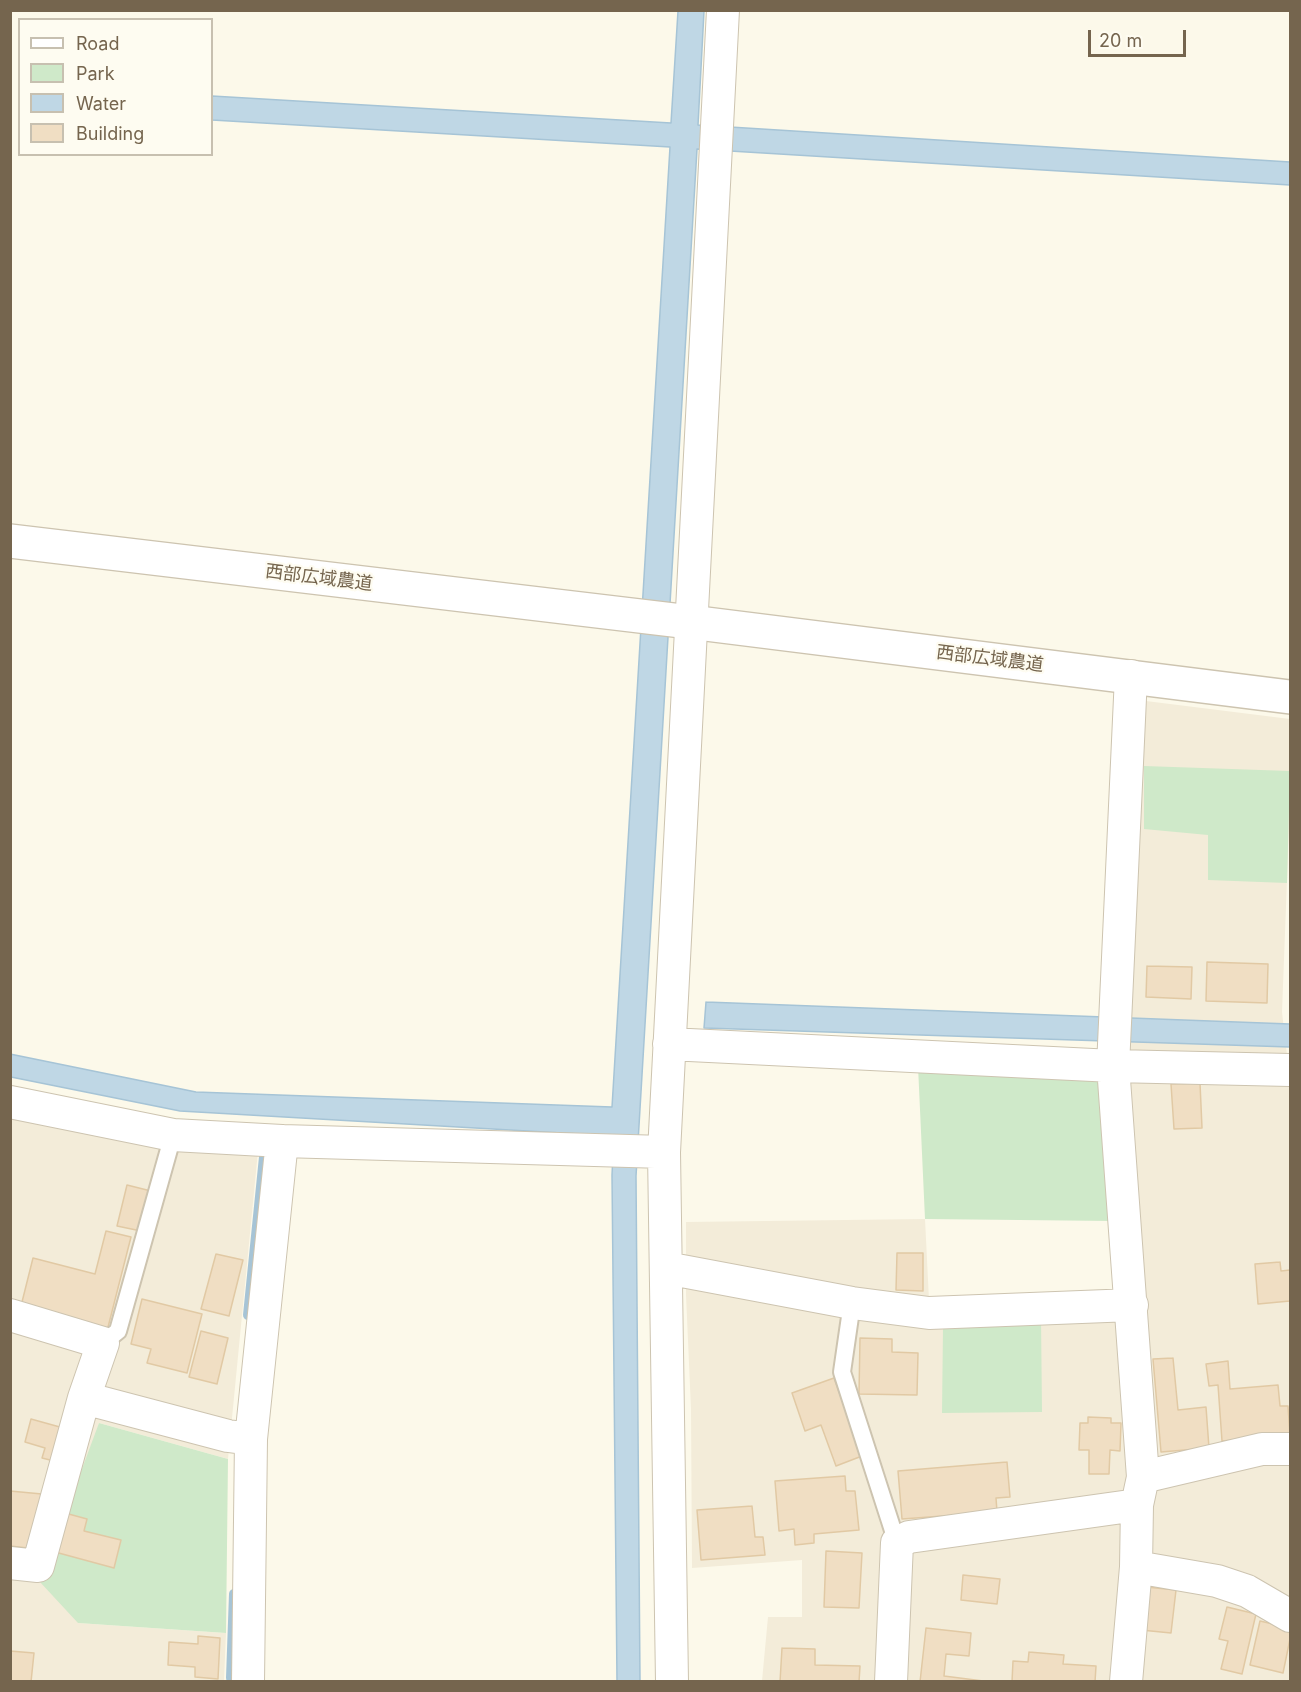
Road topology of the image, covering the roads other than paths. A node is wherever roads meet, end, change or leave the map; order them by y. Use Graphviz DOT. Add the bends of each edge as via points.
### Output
graph roads {
  1 [pos="723,10"];
  2 [pos="10,541"];
  3 [pos="690,622"];
  4 [pos="1131,676"];
  5 [pos="1290,697"];
  6 [pos="669,1044"];
  7 [pos="1114,1059"];
  8 [pos="1290,1070"];
  9 [pos="10,1102"];
  10 [pos="174,1135"];
  11 [pos="282,1141"];
  12 [pos="656,1152"];
  13 [pos="666,1268"];
  14 [pos="852,1303"];
  15 [pos="1132,1305"];
  16 [pos="10,1315"];
  17 [pos="103,1343"];
  18 [pos="84,1398"];
  19 [pos="251,1439"];
  20 [pos="1290,1449"];
  21 [pos="1140,1491"];
  22 [pos="897,1543"];
  23 [pos="10,1563"];
  24 [pos="1136,1567"];
  25 [pos="1290,1616"];
  26 [pos="248,1682"];
  27 [pos="672,1682"];
  28 [pos="891,1682"];
  29 [pos="1126,1682"];
  1 -- 3 [label="street"];
  2 -- 3 [label="street, 西部広域農道"];
  3 -- 4 [label="street, 西部広域農道"];
  3 -- 6 [label="street"];
  4 -- 5 [label="street, 西部広域農道"];
  4 -- 7 [label="street"];
  6 -- 7 [label="street"];
  6 -- 12 [label="street"];
  7 -- 8 [label="street"];
  7 -- 15 [label="street"];
  9 -- 10 [label="street"];
  10 -- 11 [label="street"];
  10 -- 17 [label="lane" via="118,1331"];
  11 -- 12 [label="street"];
  11 -- 19 [label="street"];
  12 -- 13 [label="street"];
  13 -- 14 [label="street"];
  13 -- 27 [label="street"];
  14 -- 15 [label="street" via="928,1313"];
  14 -- 22 [label="lane" via="842,1372"];
  15 -- 21 [label="street"];
  16 -- 17 [label="street"];
  17 -- 18 [label="street"];
  18 -- 19 [label="street"];
  18 -- 23 [label="street" via="38,1566"];
  19 -- 26 [label="street"];
  20 -- 21 [label="street" via="1262,1449"];
  21 -- 22 [label="street" via="909,1537"];
  21 -- 24 [label="street"];
  22 -- 28 [label="street"];
  24 -- 25 [label="street" via="1217,1581 1247,1591"];
  24 -- 29 [label="street"];
}
